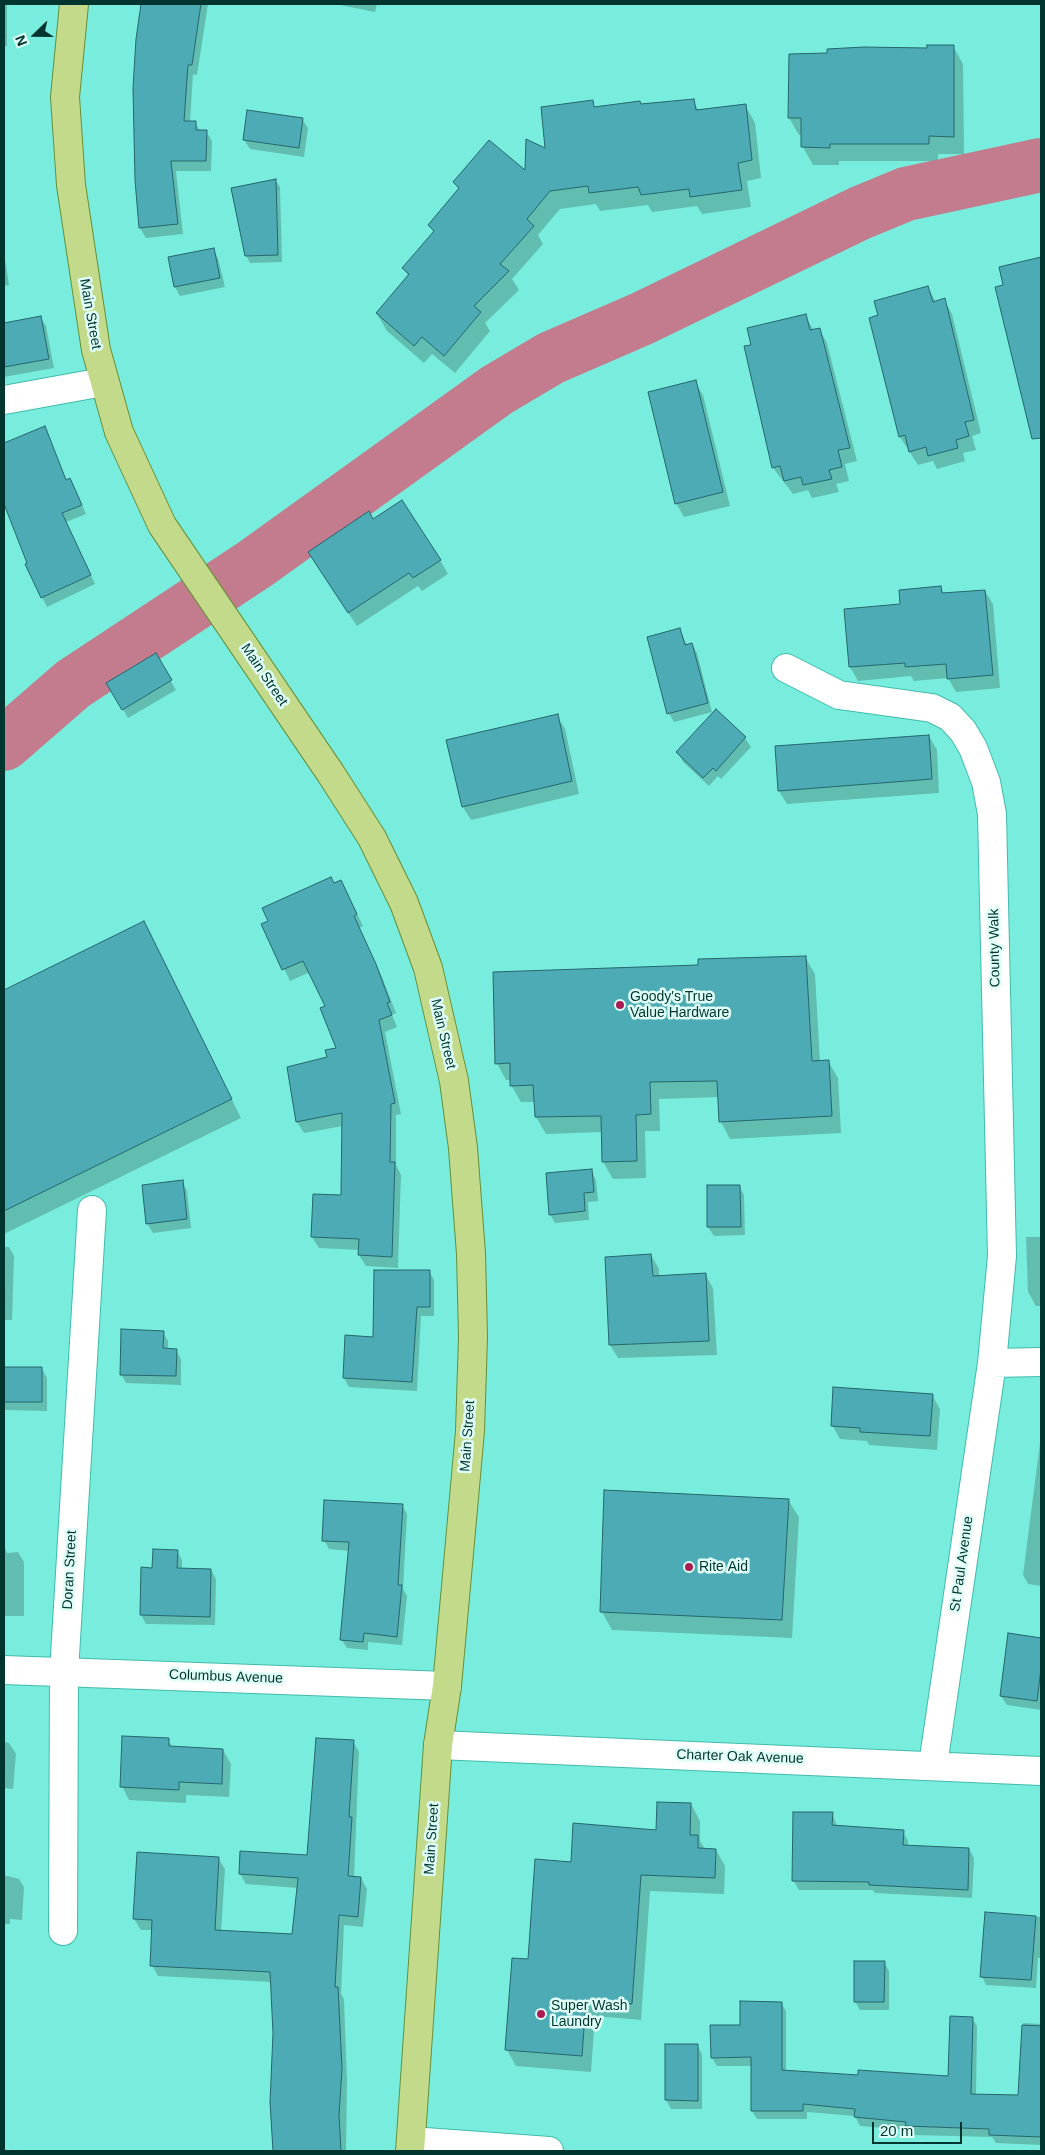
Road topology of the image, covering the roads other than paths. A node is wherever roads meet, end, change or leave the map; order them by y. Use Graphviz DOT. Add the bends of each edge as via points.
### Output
graph roads {
  1 [pos="74,4"];
  2 [pos="103,382"];
  3 [pos="4,400"];
  4 [pos="786,668"];
  5 [pos="92,1210"];
  6 [pos="1041,1362"];
  7 [pos="992,1363"];
  8 [pos="4,1670"];
  9 [pos="64,1672"];
  10 [pos="448,1686"];
  11 [pos="438,1745"];
  12 [pos="932,1765"];
  13 [pos="1041,1771"];
  14 [pos="63,1931"];
  15 [pos="411,2146"];
  16 [pos="549,2151"];
  1 -- 2 [label="main road, Main Street" via="65,97 71,185"];
  2 -- 3 [label="street"];
  2 -- 10 [label="main road, Main Street" via="119,432 162,525 372,838 404,903 428,968 454,1081 464,1158 473,1337 470,1431"];
  4 -- 7 [label="street, County Walk" via="839,695 932,708 950,717 973,748 986,782 992,814 1002,1256"];
  5 -- 9 [label="street, Doran Street"];
  6 -- 7 [label="street"];
  7 -- 12 [label="street, St Paul Avenue"];
  8 -- 9 [label="street, Columbus Avenue"];
  9 -- 10 [label="street, Columbus Avenue"];
  9 -- 14 [label="street, Doran Street"];
  10 -- 11 [label="main road, Main Street"];
  11 -- 12 [label="street, Charter Oak Avenue"];
  11 -- 15 [label="main road, Main Street"];
  12 -- 13 [label="street, Charter Oak Avenue"];
  15 -- 16 [label="street"];
}
